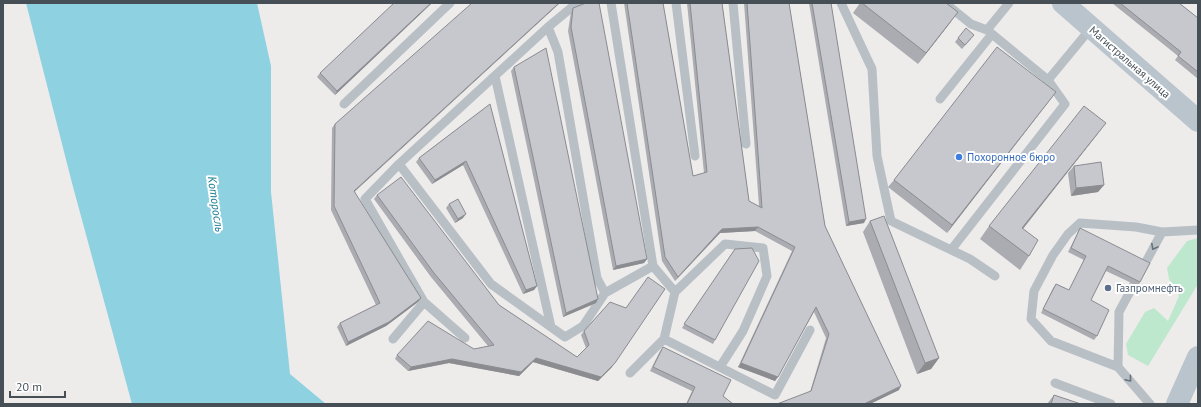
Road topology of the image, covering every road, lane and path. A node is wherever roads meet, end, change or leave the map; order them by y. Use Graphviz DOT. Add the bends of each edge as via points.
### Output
graph roads {
  1 [pos="450,3"];
  2 [pos="577,3"];
  3 [pos="610,3"];
  4 [pos="676,3"];
  5 [pos="733,3"];
  6 [pos="841,3"];
  7 [pos="945,3"];
  8 [pos="1009,3"];
  9 [pos="1063,3"];
  10 [pos="548,27"];
  11 [pos="1091,28"];
  12 [pos="990,32"];
  13 [pos="495,76"];
  14 [pos="1048,80"];
  15 [pos="940,99"];
  16 [pos="344,104"];
  17 [pos="1198,121"];
  18 [pos="746,144"];
  19 [pos="695,156"];
  20 [pos="399,164"];
  21 [pos="1198,230"];
  22 [pos="1162,232"];
  23 [pos="951,250"];
  24 [pos="653,266"];
  25 [pos="995,276"];
  26 [pos="605,292"];
  27 [pos="675,292"];
  28 [pos="424,302"];
  29 [pos="551,327"];
  30 [pos="810,330"];
  31 [pos="465,338"];
  32 [pos="393,340"];
  33 [pos="664,340"];
  34 [pos="1198,357"];
  35 [pos="720,367"];
  36 [pos="1118,367"];
  37 [pos="630,373"];
  38 [pos="1055,383"];
  39 [pos="1111,404"];
  40 [pos="1150,404"];
  41 [pos="1177,404"];
  1 -- 16 [label="lane"];
  2 -- 10 [label="lane"];
  3 -- 24 [label="lane"];
  4 -- 19 [label="lane"];
  5 -- 18 [label="lane"];
  6 -- 23 [label="lane" via="872,69 877,156 891,221"];
  7 -- 12 [label="lane" via="971,24"];
  8 -- 12 [label="lane"];
  9 -- 11 [label="main road, Магистральная улица"];
  10 -- 13 [label="lane"];
  10 -- 26 [label="lane" via="558,52 597,278"];
  11 -- 14 [label="lane"];
  11 -- 17 [label="main road, Магистральная улица"];
  12 -- 14 [label="lane"];
  12 -- 15 [label="lane"];
  13 -- 20 [label="lane"];
  13 -- 29 [label="lane"];
  14 -- 23 [label="lane" via="1065,104"];
  20 -- 28 [label="lane" via="365,199"];
  20 -- 29 [label="lane" via="492,284"];
  21 -- 22 [label="lane"];
  22 -- 36 [label="lane, one-way" via="1119,312"];
  22 -- 36 [label="lane" via="1136,227 1080,224 1068,234 1052,255 1034,291 1031,319 1051,341"];
  23 -- 25 [label="lane"];
  24 -- 26 [label="lane"];
  24 -- 27 [label="lane"];
  26 -- 29 [label="lane" via="583,326 565,337"];
  27 -- 33 [label="lane"];
  27 -- 35 [label="lane" via="725,244 763,248 768,276 743,331"];
  28 -- 31 [label="lane"];
  28 -- 32 [label="lane"];
  30 -- 35 [label="lane" via="775,395"];
  33 -- 35 [label="lane"];
  33 -- 37 [label="lane"];
  34 -- 41 [label="main road"];
  36 -- 40 [label="lane, one-way"];
  38 -- 39 [label="lane"];
}
